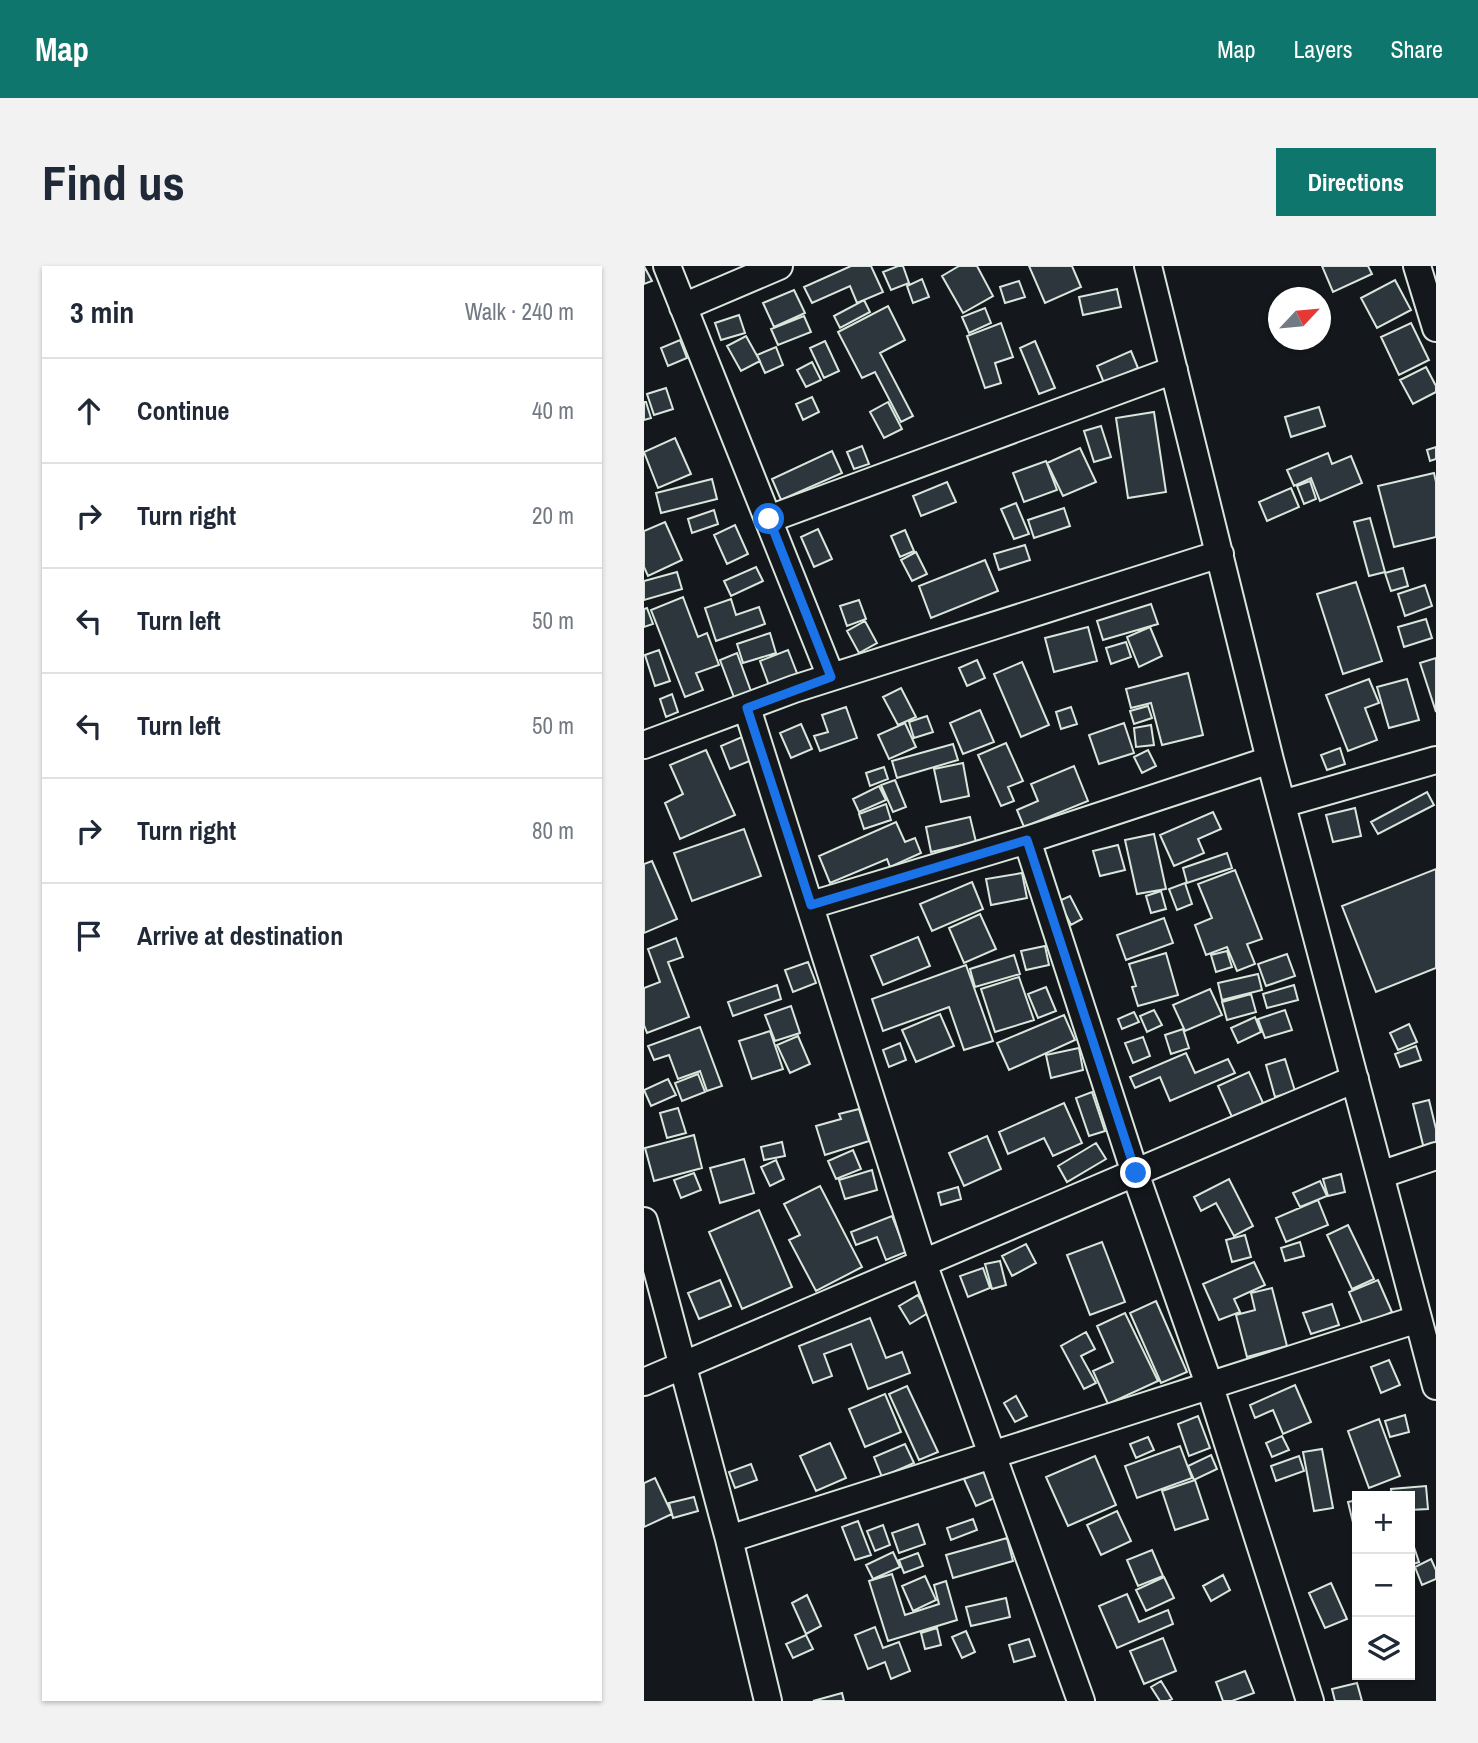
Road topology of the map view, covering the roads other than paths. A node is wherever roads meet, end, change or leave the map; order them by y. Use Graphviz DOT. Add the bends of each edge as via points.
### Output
graph roads {
  1 [pos="667,266"];
  2 [pos="779,266"];
  3 [pos="1148,266"];
  4 [pos="1416,266"];
  5 [pos="683,307"];
  6 [pos="1436,328"];
  7 [pos="1174,370"];
  8 [pos="769,519"];
  9 [pos="1220,554"];
  10 [pos="831,677"];
  11 [pos="747,708"];
  12 [pos="644,745"];
  13 [pos="1270,760"];
  14 [pos="1436,760"];
  15 [pos="1282,804"];
  16 [pos="1027,840"];
  17 [pos="811,905"];
  18 [pos="1355,1079"];
  19 [pos="1436,1156"];
  20 [pos="1136,1173"];
  21 [pos="1380,1175"];
  22 [pos="644,1221"];
  23 [pos="923,1264"];
  24 [pos="1418,1319"];
  25 [pos="1431,1350"];
  26 [pos="683,1366"];
  27 [pos="644,1382"];
  28 [pos="1436,1386"];
  29 [pos="1210,1387"];
  30 [pos="993,1453"];
  31 [pos="729,1539"];
  32 [pos="768,1701"];
  33 [pos="1081,1701"];
  34 [pos="1310,1701"];
  1 -- 5 [label="street"];
  2 -- 5 [label="street"];
  3 -- 7 [label="street"];
  4 -- 6 [label="street"];
  5 -- 8 [label="street"];
  7 -- 8 [label="street"];
  7 -- 9 [label="street"];
  8 -- 10 [label="street"];
  9 -- 10 [label="street"];
  9 -- 13 [label="street"];
  10 -- 11 [label="street"];
  11 -- 12 [label="street"];
  11 -- 17 [label="street"];
  13 -- 15 [label="street"];
  13 -- 16 [label="street"];
  14 -- 15 [label="street"];
  15 -- 18 [label="street"];
  16 -- 17 [label="street"];
  16 -- 20 [label="street"];
  17 -- 23 [label="street"];
  18 -- 20 [label="street"];
  18 -- 21 [label="street"];
  19 -- 21 [label="street"];
  20 -- 23 [label="street"];
  20 -- 29 [label="street"];
  21 -- 24 [label="street"];
  22 -- 26 [label="street"];
  23 -- 26 [label="street"];
  23 -- 30 [label="street"];
  24 -- 25 [label="street"];
  24 -- 29 [label="street"];
  25 -- 28 [label="street"];
  26 -- 27 [label="street"];
  26 -- 31 [label="street"];
  29 -- 30 [label="street"];
  29 -- 34 [label="street"];
  30 -- 31 [label="street"];
  30 -- 33 [label="street"];
  31 -- 32 [label="street"];
}
